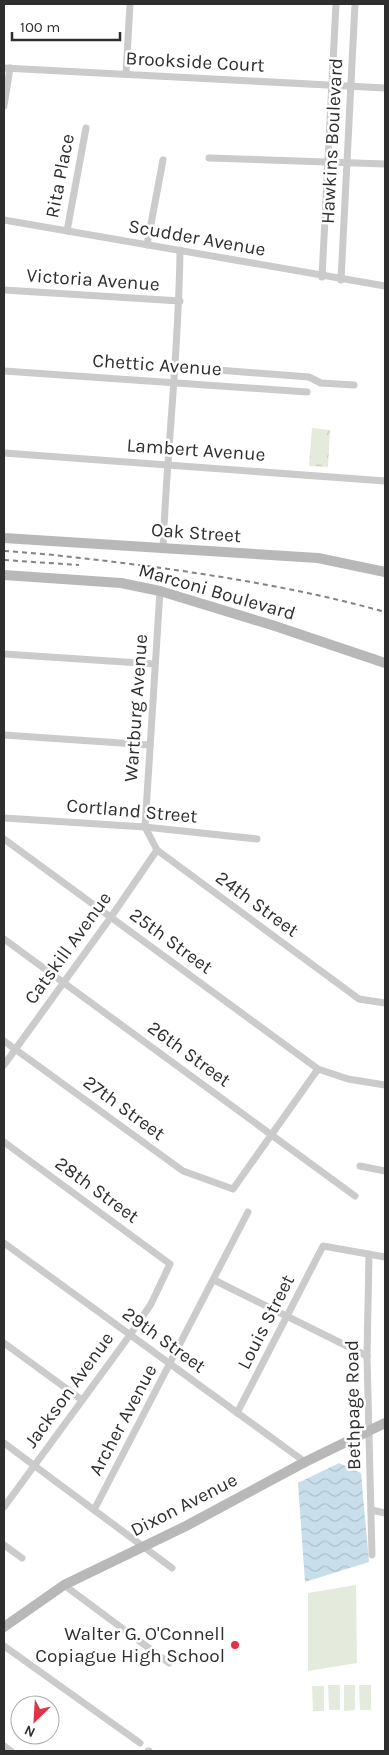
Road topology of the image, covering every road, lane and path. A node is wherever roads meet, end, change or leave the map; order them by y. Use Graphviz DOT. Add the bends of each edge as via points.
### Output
graph roads {
  1 [pos="130,4"];
  2 [pos="336,4"];
  3 [pos="355,4"];
  4 [pos="7,68"];
  5 [pos="126,74"];
  6 [pos="332,85"];
  7 [pos="351,86"];
  8 [pos="385,88"];
  9 [pos="4,106"];
  10 [pos="86,128"];
  11 [pos="210,158"];
  12 [pos="163,160"];
  13 [pos="328,162"];
  14 [pos="347,163"];
  15 [pos="385,164"];
  16 [pos="4,220"];
  17 [pos="67,231"];
  18 [pos="147,245"];
  19 [pos="180,250"];
  20 [pos="322,276"];
  21 [pos="341,280"];
  22 [pos="385,286"];
  23 [pos="4,290"];
  24 [pos="180,301"];
  25 [pos="218,370"];
  26 [pos="4,371"];
  27 [pos="172,382"];
  28 [pos="354,385"];
  29 [pos="307,392"];
  30 [pos="4,453"];
  31 [pos="168,464"];
  32 [pos="385,481"];
  33 [pos="4,538"];
  34 [pos="163,548"];
  35 [pos="385,572"];
  36 [pos="4,575"];
  37 [pos="160,591"];
  38 [pos="4,654"];
  39 [pos="385,663"];
  40 [pos="155,664"];
  41 [pos="4,735"];
  42 [pos="150,745"];
  43 [pos="4,818"];
  44 [pos="145,827"];
  45 [pos="4,839"];
  46 [pos="257,839"];
  47 [pos="157,850"];
  48 [pos="111,917"];
  49 [pos="4,939"];
  50 [pos="63,983"];
  51 [pos="385,1003"];
  52 [pos="4,1041"];
  53 [pos="15,1049"];
  54 [pos="4,1065"];
  55 [pos="318,1069"];
  56 [pos="385,1085"];
  57 [pos="272,1134"];
  58 [pos="4,1142"];
  59 [pos="360,1166"];
  60 [pos="385,1171"];
  61 [pos="356,1196"];
  62 [pos="248,1212"];
  63 [pos="4,1243"];
  64 [pos="369,1254"];
  65 [pos="385,1256"];
  66 [pos="170,1264"];
  67 [pos="214,1280"];
  68 [pos="287,1316"];
  69 [pos="130,1335"];
  70 [pos="4,1343"];
  71 [pos="367,1356"];
  72 [pos="170,1364"];
  73 [pos="82,1400"];
  74 [pos="237,1413"];
  75 [pos="385,1424"];
  76 [pos="368,1431"];
  77 [pos="4,1443"];
  78 [pos="305,1462"];
  79 [pos="34,1466"];
  80 [pos="4,1507"];
  81 [pos="94,1510"];
  82 [pos="371,1510"];
  83 [pos="385,1513"];
  84 [pos="4,1545"];
  85 [pos="143,1546"];
  86 [pos="372,1556"];
  87 [pos="22,1558"];
  88 [pos="172,1568"];
  89 [pos="64,1585"];
  90 [pos="4,1627"];
  91 [pos="4,1646"];
  92 [pos="169,1663"];
  93 [pos="140,1743"];
  94 [pos="4,1746"];
  95 [pos="11,1751"];
  1 -- 5 [label="street"];
  2 -- 6 [label="street, Hawkins Boulevard"];
  3 -- 7 [label="street, Hawkins Boulevard"];
  4 -- 5 [label="street, Brookside Court"];
  4 -- 9 [label="street"];
  5 -- 6 [label="street, Brookside Court"];
  6 -- 7 [label="street, Brookside Court"];
  6 -- 13 [label="street, Hawkins Boulevard"];
  7 -- 8 [label="street, Brookside Court"];
  7 -- 14 [label="street, Hawkins Boulevard"];
  10 -- 17 [label="street, Rita Place"];
  11 -- 13 [label="street"];
  12 -- 18 [label="street"];
  13 -- 14 [label="street"];
  13 -- 20 [label="street, Hawkins Boulevard"];
  14 -- 15 [label="street"];
  14 -- 21 [label="street, Hawkins Boulevard"];
  16 -- 17 [label="street, Scudder Avenue"];
  17 -- 18 [label="street, Scudder Avenue"];
  18 -- 19 [label="street, Scudder Avenue"];
  19 -- 20 [label="street, Scudder Avenue"];
  19 -- 24 [label="street"];
  20 -- 21 [label="street, Scudder Avenue"];
  21 -- 22 [label="street, Scudder Avenue"];
  23 -- 24 [label="street, Victoria Avenue"];
  24 -- 27 [label="street"];
  25 -- 28 [label="street" via="309,376 321,383"];
  26 -- 27 [label="street, Chettic Avenue"];
  27 -- 29 [label="street, Chettic Avenue"];
  27 -- 31 [label="street"];
  30 -- 31 [label="street, Lambert Avenue"];
  31 -- 32 [label="street, Lambert Avenue"];
  31 -- 34 [label="street"];
  33 -- 34 [label="main road, Oak Street"];
  34 -- 35 [label="main road, Oak Street" via="318,558"];
  36 -- 37 [label="main road, Marconi Boulevard" via="128,584"];
  37 -- 39 [label="main road, Marconi Boulevard"];
  37 -- 40 [label="street, Wartburg Avenue"];
  38 -- 40 [label="street"];
  40 -- 42 [label="street, Wartburg Avenue"];
  41 -- 42 [label="street"];
  42 -- 44 [label="street, Wartburg Avenue"];
  43 -- 44 [label="street, Cortland Street"];
  44 -- 46 [label="street, Cortland Street"];
  44 -- 47 [label="street, 24th Street"];
  45 -- 48 [label="street, 25th Street"];
  47 -- 48 [label="street, Catskill Avenue"];
  47 -- 51 [label="street, 24th Street" via="359,999"];
  48 -- 50 [label="street, Catskill Avenue"];
  48 -- 55 [label="street, 25th Street"];
  49 -- 50 [label="street, 26th Street"];
  50 -- 53 [label="street, Catskill Avenue"];
  50 -- 57 [label="street, 26th Street"];
  52 -- 53 [label="street, 27th Street"];
  53 -- 54 [label="street, Catskill Avenue"];
  53 -- 57 [label="street, 27th Street" via="183,1171 233,1189"];
  55 -- 56 [label="street, 25th Street" via="348,1079"];
  55 -- 57 [label="street"];
  57 -- 61 [label="street, 26th Street"];
  58 -- 66 [label="street, 28th Street"];
  59 -- 60 [label="street"];
  62 -- 67 [label="street, Archer Avenue"];
  63 -- 69 [label="street, 29th Street"];
  64 -- 65 [label="street"];
  64 -- 68 [label="street, Louis Street" via="323,1246"];
  64 -- 71 [label="street, Bethpage Road"];
  66 -- 69 [label="street, Jackson Avenue" via="151,1304"];
  67 -- 68 [label="street"];
  67 -- 72 [label="street, Archer Avenue"];
  68 -- 71 [label="street"];
  68 -- 74 [label="street, Louis Street"];
  69 -- 72 [label="street, 29th Street"];
  69 -- 73 [label="street, Jackson Avenue"];
  70 -- 73 [label="street"];
  71 -- 76 [label="street, Bethpage Road"];
  72 -- 74 [label="street, 29th Street"];
  72 -- 81 [label="street, Archer Avenue"];
  73 -- 79 [label="street, Jackson Avenue"];
  74 -- 78 [label="street, 29th Street"];
  75 -- 76 [label="main road, Dixon Avenue"];
  76 -- 78 [label="main road, Dixon Avenue"];
  76 -- 82 [label="street, Bethpage Road"];
  77 -- 79 [label="street"];
  78 -- 85 [label="main road, Dixon Avenue"];
  79 -- 80 [label="street, Jackson Avenue"];
  79 -- 81 [label="street"];
  81 -- 85 [label="street"];
  82 -- 83 [label="street"];
  82 -- 86 [label="street, Bethpage Road"];
  84 -- 87 [label="street"];
  85 -- 88 [label="street"];
  85 -- 89 [label="main road, Dixon Avenue"];
  89 -- 90 [label="main road, Dixon Avenue"];
  89 -- 92 [label="street"];
  91 -- 93 [label="street"];
  94 -- 95 [label="street"];
}
